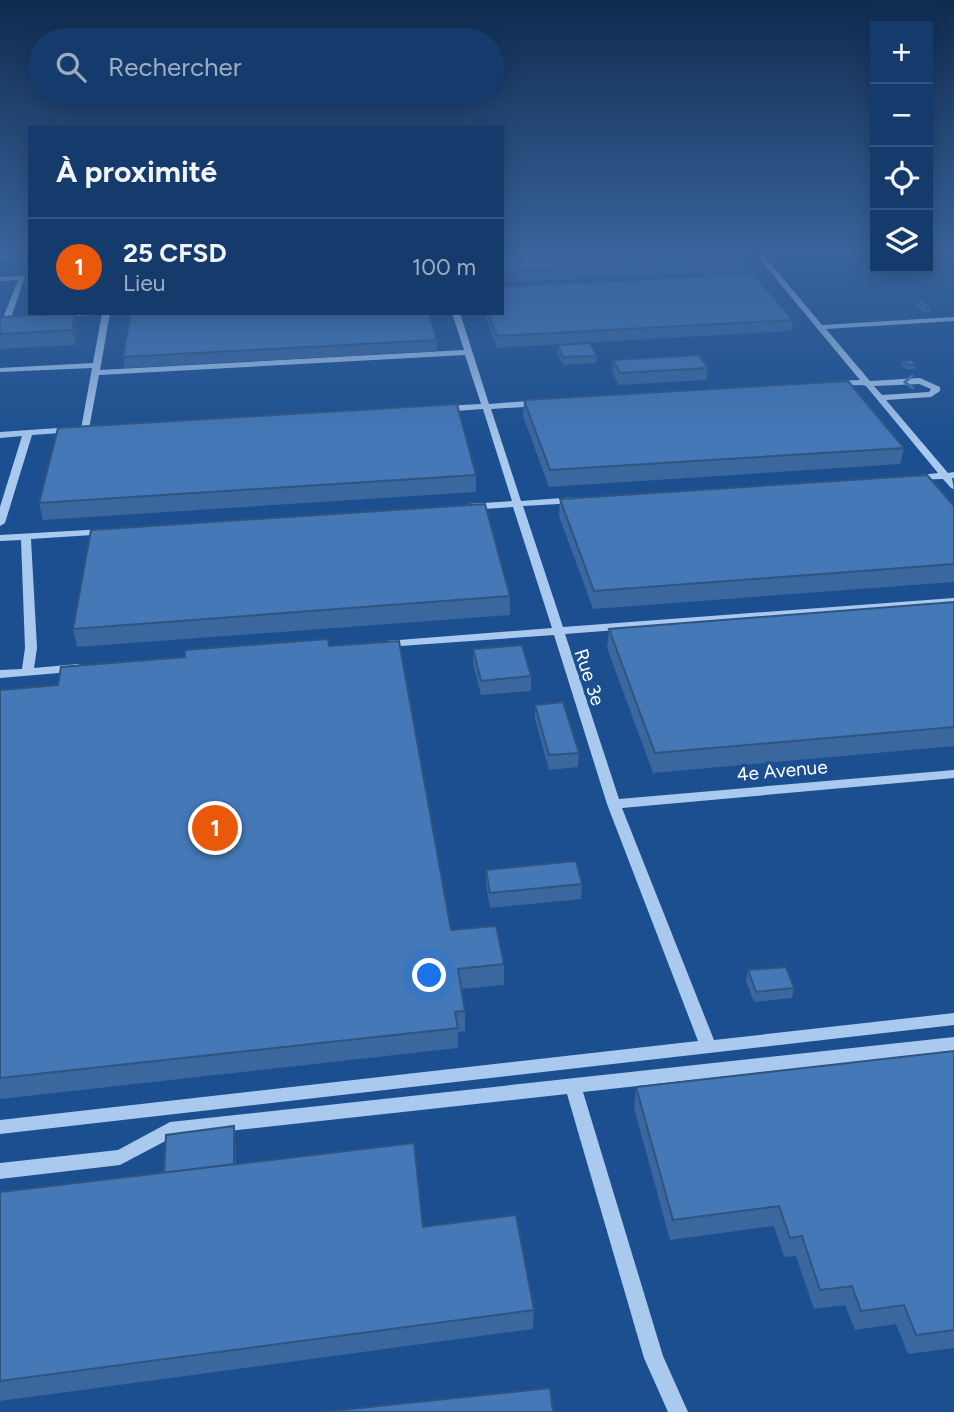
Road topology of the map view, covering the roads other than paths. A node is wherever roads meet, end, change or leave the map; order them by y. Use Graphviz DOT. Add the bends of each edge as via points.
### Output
graph roads {
  1 [pos="20,317"];
  2 [pos="105,317"];
  3 [pos="457,317"];
  4 [pos="812,317"];
  5 [pos="4,318"];
  6 [pos="954,319"];
  7 [pos="820,327"];
  8 [pos="468,352"];
  9 [pos="95,369"];
  10 [pos="0,370"];
  11 [pos="866,383"];
  12 [pos="824,385"];
  13 [pos="878,398"];
  14 [pos="553,402"];
  15 [pos="485,407"];
  16 [pos="430,410"];
  17 [pos="99,428"];
  18 [pos="85,429"];
  19 [pos="28,433"];
  20 [pos="0,435"];
  21 [pos="950,475"];
  22 [pos="904,478"];
  23 [pos="954,486"];
  24 [pos="586,500"];
  25 [pos="517,504"];
  26 [pos="462,508"];
  27 [pos="0,523"];
  28 [pos="121,530"];
  29 [pos="26,537"];
  30 [pos="0,538"];
  31 [pos="954,601"];
  32 [pos="557,631"];
  33 [pos="376,645"];
  34 [pos="91,667"];
  35 [pos="27,672"];
  36 [pos="0,674"];
  37 [pos="954,774"];
  38 [pos="614,804"];
  39 [pos="954,1018"];
  40 [pos="954,1044"];
  41 [pos="708,1046"];
  42 [pos="573,1086"];
  43 [pos="0,1127"];
  44 [pos="0,1171"];
  45 [pos="678,1412"];
  1 -- 5 [label="street"];
  2 -- 9 [label="street"];
  3 -- 8 [label="street, Rue 3e"];
  4 -- 7 [label="lane"];
  6 -- 7 [label="street"];
  7 -- 11 [label="lane"];
  8 -- 9 [label="street"];
  8 -- 15 [label="street, Rue 3e"];
  9 -- 10 [label="street"];
  9 -- 18 [label="street"];
  11 -- 12 [label="street"];
  11 -- 13 [label="lane"];
  13 -- 11 [label="lane, one-way" via="931,394 937,389 920,381"];
  13 -- 21 [label="lane"];
  14 -- 15 [label="street"];
  15 -- 16 [label="street"];
  15 -- 25 [label="street, Rue 3e"];
  17 -- 18 [label="street"];
  18 -- 19 [label="street"];
  19 -- 20 [label="street"];
  19 -- 27 [label="street"];
  21 -- 22 [label="street"];
  21 -- 23 [label="lane"];
  24 -- 25 [label="street"];
  25 -- 26 [label="street"];
  25 -- 32 [label="street, Rue 3e"];
  28 -- 29 [label="street"];
  29 -- 30 [label="street"];
  29 -- 35 [label="street" via="31,648"];
  31 -- 32 [label="street"];
  32 -- 33 [label="street"];
  32 -- 38 [label="street, Rue 3e"];
  34 -- 35 [label="street"];
  35 -- 36 [label="street"];
  37 -- 38 [label="street, 4e Avenue"];
  38 -- 41 [label="street, Rue 3e"];
  39 -- 41 [label="street"];
  40 -- 42 [label="street"];
  41 -- 43 [label="street"];
  42 -- 44 [label="street" via="170,1130 120,1157"];
  42 -- 45 [label="street" via="654,1358"];
}
